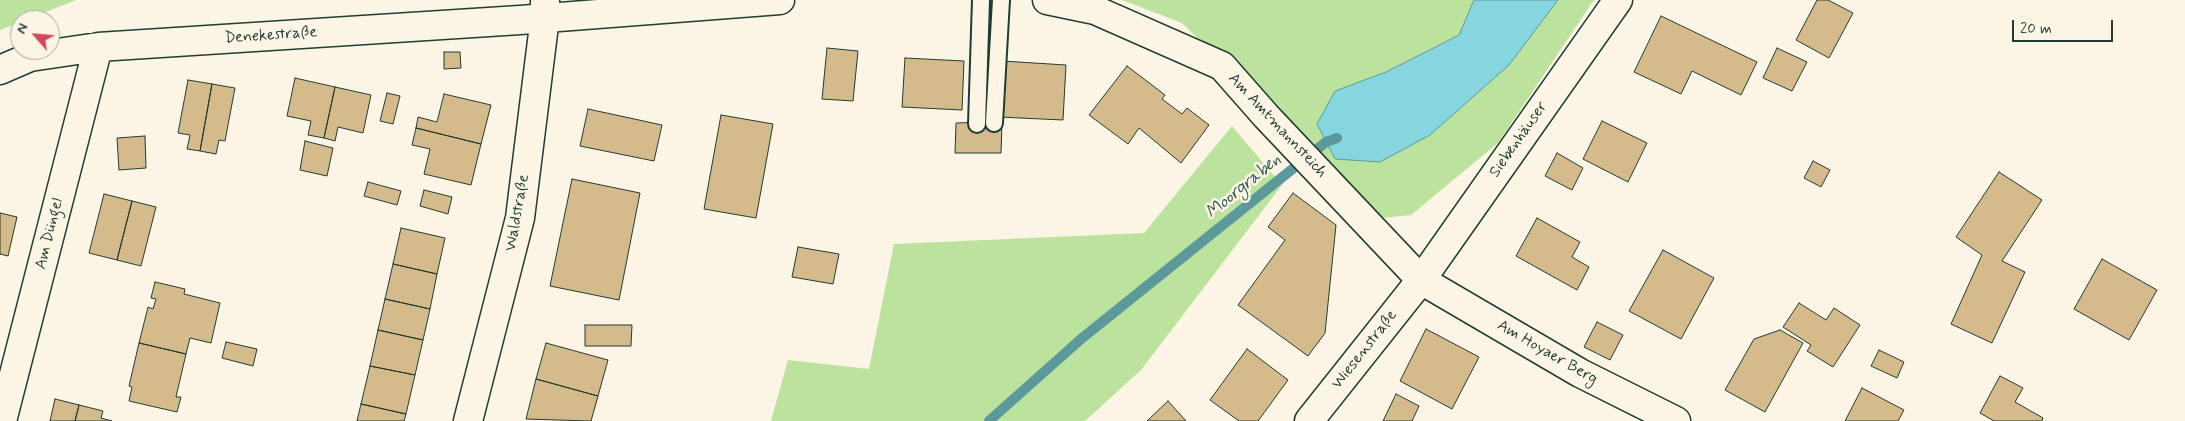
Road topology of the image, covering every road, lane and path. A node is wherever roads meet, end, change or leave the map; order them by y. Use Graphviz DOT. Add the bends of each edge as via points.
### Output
graph roads {
  1 [pos="780,0"];
  2 [pos="981,0"];
  3 [pos="1001,0"];
  4 [pos="1047,0"];
  5 [pos="1618,0"];
  6 [pos="545,9"];
  7 [pos="98,48"];
  8 [pos="0,70"];
  9 [pos="1421,280"];
  10 [pos="2,421"];
  11 [pos="468,421"];
  12 [pos="1309,421"];
  13 [pos="1676,421"];
  1 -- 6 [label="street"];
  2 -- 3 [label="lane" via="985,123"];
  4 -- 9 [label="street, Am Amtmannsteich" via="1096,10 1222,66"];
  5 -- 9 [label="street, Siebenhäuser"];
  6 -- 7 [label="street, Denekestraße"];
  6 -- 11 [label="street, Waldstraße" via="520,218"];
  7 -- 8 [label="street, Denekestraße" via="30,56"];
  7 -- 10 [label="street, Am Düngel"];
  9 -- 12 [label="street, Wiesenstraße"];
  9 -- 13 [label="street, Am Hoyaer Berg" via="1580,373"];
}
